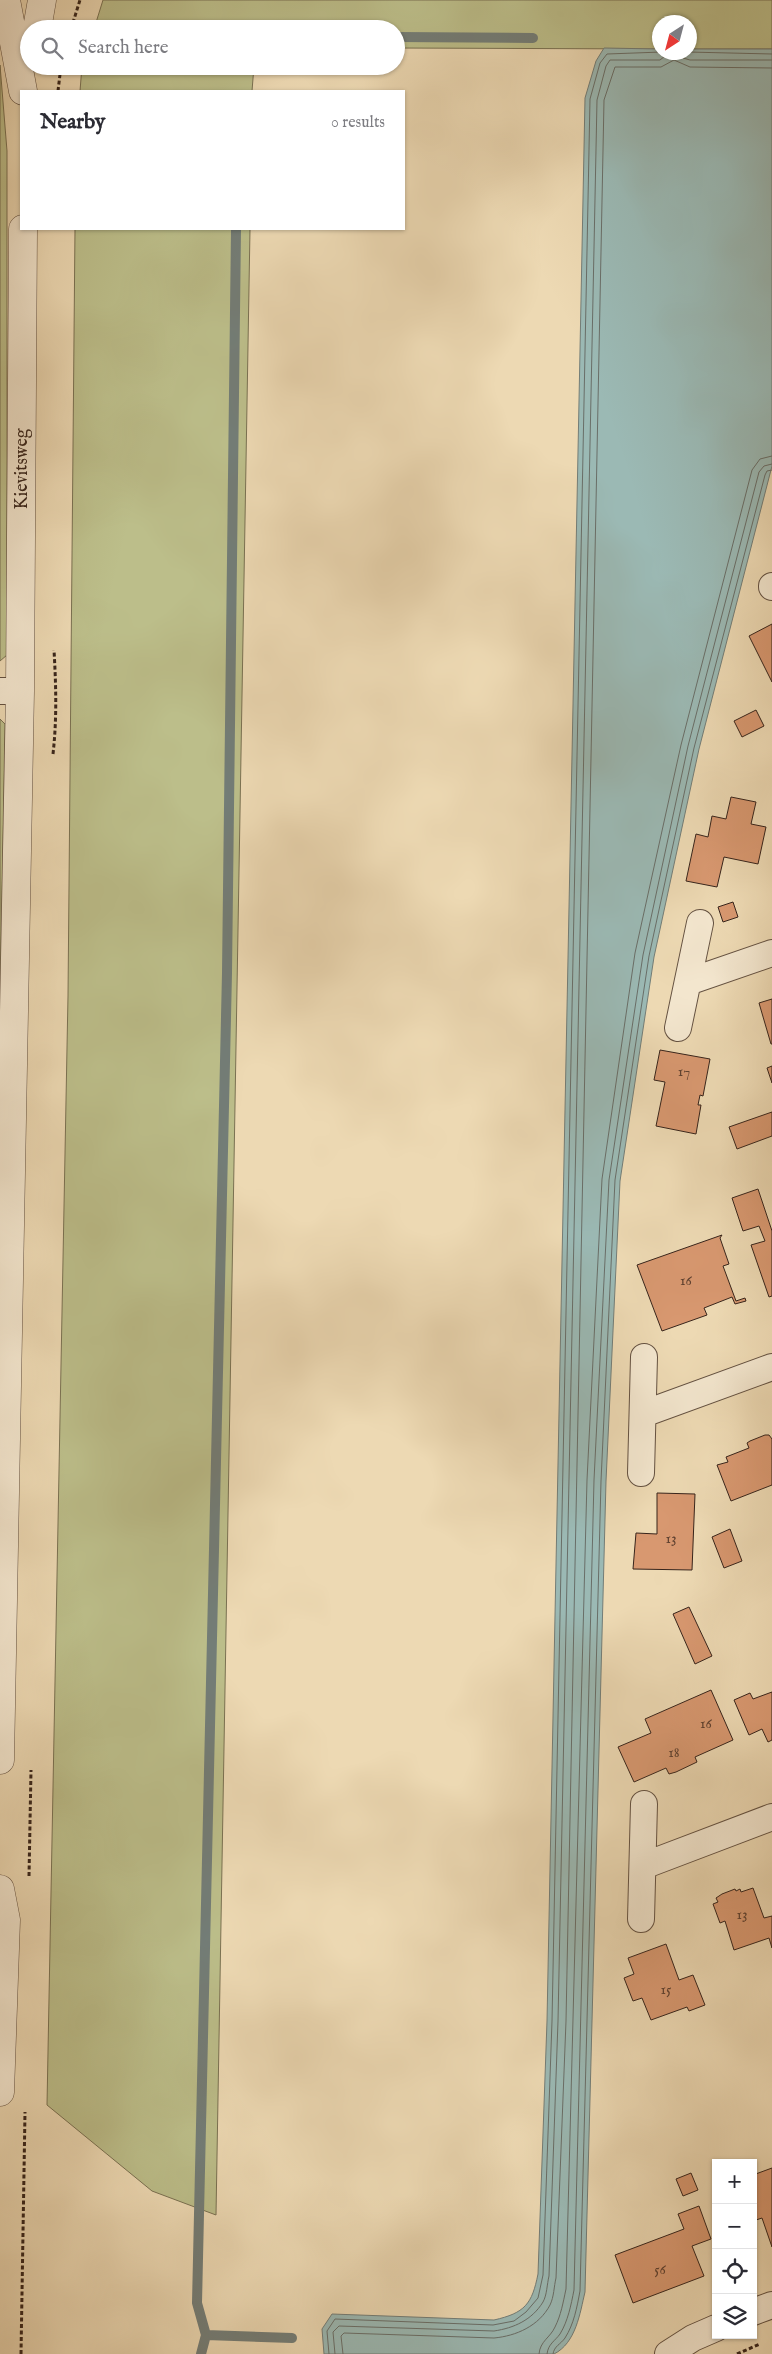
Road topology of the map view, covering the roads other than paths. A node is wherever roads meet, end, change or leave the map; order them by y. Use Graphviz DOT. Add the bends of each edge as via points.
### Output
graph roads {
  1 [pos="6,0"];
  2 [pos="42,0"];
  3 [pos="39,20"];
  4 [pos="20,75"];
  5 [pos="20,75"];
  6 [pos="27,75"];
  7 [pos="23,90"];
  8 [pos="23,90"];
  9 [pos="23,230"];
  10 [pos="10,691"];
  11 [pos="700,923"];
  12 [pos="772,953"];
  13 [pos="688,982"];
  14 [pos="678,1028"];
  15 [pos="644,1357"];
  16 [pos="772,1367"];
  17 [pos="643,1414"];
  18 [pos="642,1473"];
  19 [pos="0,1760"];
  20 [pos="644,1804"];
  21 [pos="772,1817"];
  22 [pos="643,1866"];
  23 [pos="0,1889"];
  24 [pos="641,1919"];
  25 [pos="0,2092"];
  26 [pos="772,2305"];
  27 [pos="757,2311"];
  28 [pos="712,2330"];
  29 [pos="668,2354"];
  1 -- 4 [label="street"];
  2 -- 3 [label="street"];
  5 -- 7 [label="street"];
  6 -- 8 [label="street"];
  9 -- 10 [label="street, Kievitsweg"];
  10 -- 19 [label="street, Kievitsweg"];
  11 -- 13 [label="street"];
  12 -- 13 [label="street"];
  13 -- 14 [label="street"];
  15 -- 17 [label="street"];
  16 -- 17 [label="street"];
  17 -- 18 [label="street"];
  20 -- 22 [label="street"];
  21 -- 22 [label="street"];
  22 -- 24 [label="street"];
  23 -- 25 [label="street" via="6,1920"];
  26 -- 27 [label="street"];
  28 -- 29 [label="street"];
}
